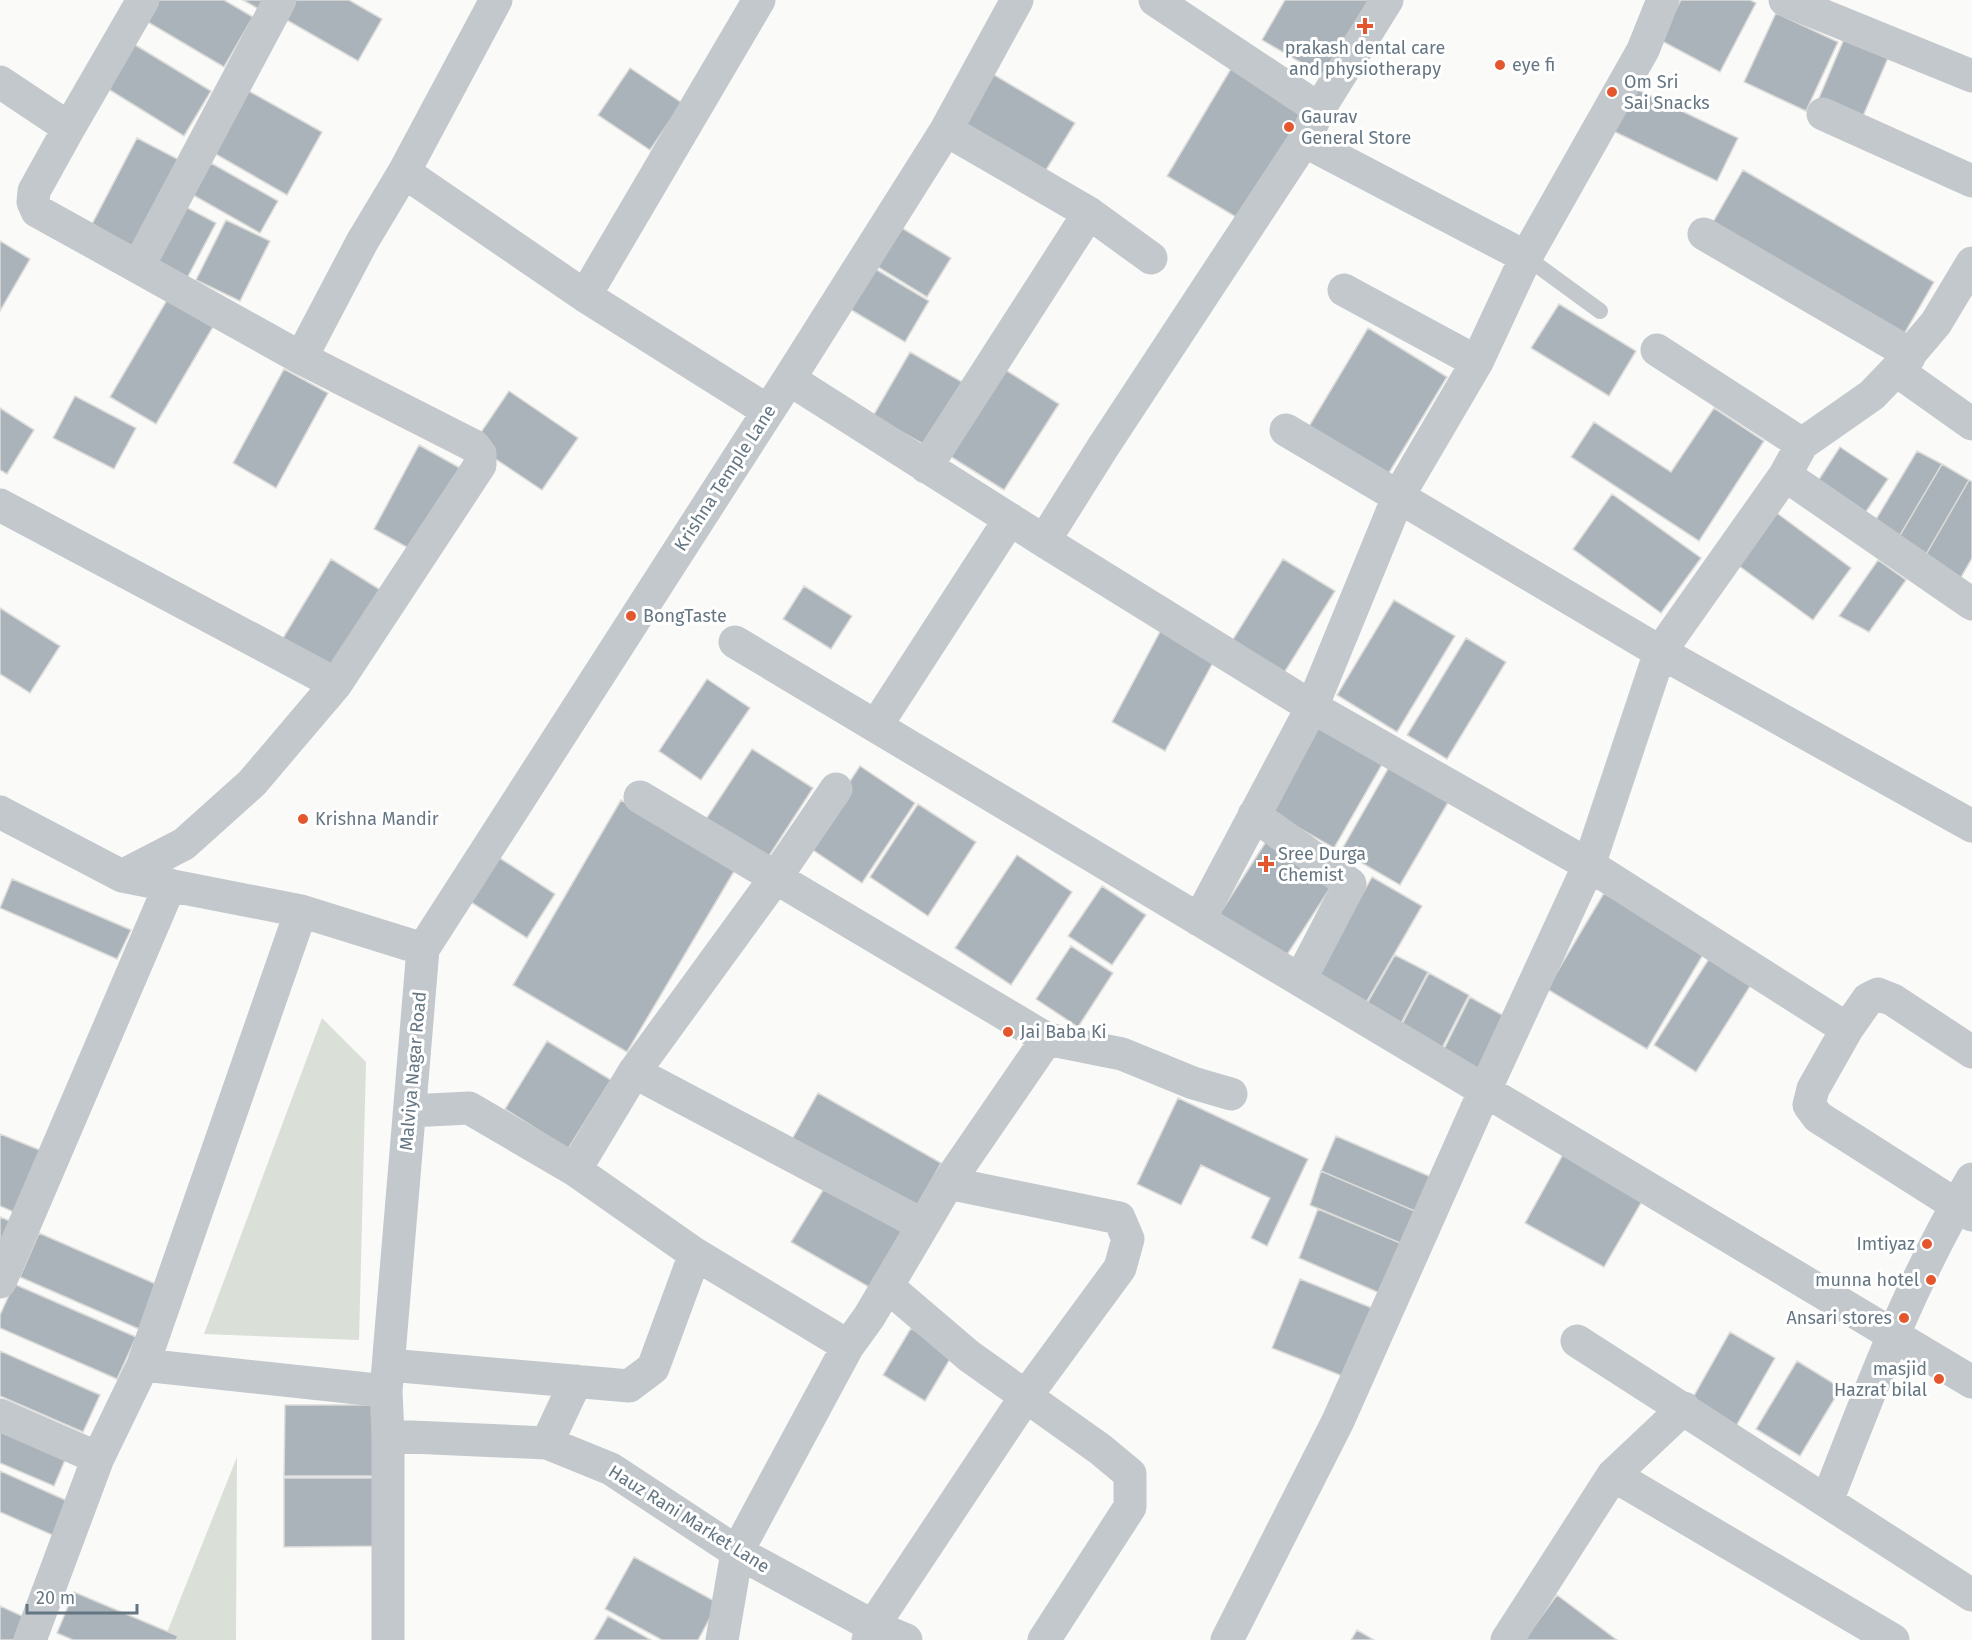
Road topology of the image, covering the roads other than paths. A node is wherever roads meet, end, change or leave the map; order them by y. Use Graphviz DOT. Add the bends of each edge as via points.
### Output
graph roads {
  1 [pos="144,0"];
  2 [pos="280,0"];
  3 [pos="496,0"];
  4 [pos="759,0"];
  5 [pos="1017,0"];
  6 [pos="1155,0"];
  7 [pos="1387,0"];
  8 [pos="1663,0"];
  9 [pos="1785,0"];
  10 [pos="1972,76"];
  11 [pos="0,82"];
  12 [pos="1319,109"];
  13 [pos="1823,114"];
  14 [pos="69,128"];
  15 [pos="946,130"];
  16 [pos="1304,141"];
  17 [pos="404,172"];
  18 [pos="1972,181"];
  19 [pos="1089,213"];
  20 [pos="1704,234"];
  21 [pos="1526,257"];
  22 [pos="1151,258"];
  23 [pos="1972,263"];
  24 [pos="138,267"];
  25 [pos="1344,290"];
  26 [pos="585,296"];
  27 [pos="1600,310"];
  28 [pos="1657,350"];
  29 [pos="301,358"];
  30 [pos="1477,362"];
  31 [pos="1903,363"];
  32 [pos="789,379"];
  33 [pos="768,411"];
  34 [pos="1972,424"];
  35 [pos="1286,430"];
  36 [pos="1802,444"];
  37 [pos="926,467"];
  38 [pos="1785,475"];
  39 [pos="1399,495"];
  40 [pos="0,505"];
  41 [pos="1010,519"];
  42 [pos="1044,541"];
  43 [pos="1972,604"];
  44 [pos="735,642"];
  45 [pos="1660,652"];
  46 [pos="336,684"];
  47 [pos="1312,707"];
  48 [pos="876,726"];
  49 [pos="836,789"];
  50 [pos="640,796"];
  51 [pos="0,812"];
  52 [pos="1254,816"];
  53 [pos="1972,826"];
  54 [pos="1588,866"];
  55 [pos="122,876"];
  56 [pos="776,877"];
  57 [pos="170,885"];
  58 [pos="302,911"];
  59 [pos="1199,920"];
  60 [pos="423,949"];
  61 [pos="1300,980"];
  62 [pos="1847,1029"];
  63 [pos="1047,1040"];
  64 [pos="1972,1052"];
  65 [pos="634,1072"];
  66 [pos="1485,1090"];
  67 [pos="1231,1094"];
  68 [pos="410,1111"];
  69 [pos="575,1170"];
  70 [pos="948,1183"];
  71 [pos="1967,1200"];
  72 [pos="923,1225"];
  73 [pos="695,1254"];
  74 [pos="0,1282"];
  75 [pos="887,1286"];
  76 [pos="1893,1334"];
  77 [pos="1577,1341"];
  78 [pos="848,1346"];
  79 [pos="143,1365"];
  80 [pos="388,1378"];
  81 [pos="576,1381"];
  82 [pos="1972,1382"];
  83 [pos="1026,1396"];
  84 [pos="1684,1408"];
  85 [pos="0,1415"];
  86 [pos="388,1436"];
  87 [pos="548,1443"];
  88 [pos="98,1458"];
  89 [pos="1613,1475"];
  90 [pos="1827,1501"];
  91 [pos="737,1552"];
  92 [pos="1972,1595"];
  93 [pos="871,1633"];
  94 [pos="391,1639"];
  95 [pos="30,1640"];
  96 [pos="722,1640"];
  97 [pos="906,1640"];
  98 [pos="1044,1640"];
  99 [pos="1227,1640"];
  100 [pos="1508,1640"];
  101 [pos="1893,1640"];
  1 -- 14 [label="street"];
  2 -- 24 [label="street"];
  3 -- 17 [label="street"];
  4 -- 26 [label="street"];
  5 -- 15 [label="street, Krishna Temple Lane"];
  6 -- 12 [label="street"];
  7 -- 12 [label="street"];
  8 -- 21 [label="street" via="1643,50"];
  9 -- 10 [label="street"];
  11 -- 14 [label="street"];
  12 -- 16 [label="street"];
  13 -- 18 [label="street"];
  14 -- 24 [label="street" via="33,191 37,211"];
  15 -- 19 [label="street"];
  15 -- 32 [label="street, Krishna Temple Lane"];
  16 -- 21 [label="street"];
  16 -- 42 [label="street"];
  17 -- 26 [label="street"];
  17 -- 29 [label="street"];
  19 -- 22 [label="street"];
  19 -- 37 [label="street"];
  20 -- 31 [label="street" via="1893,344"];
  21 -- 27 [label="lane"];
  21 -- 30 [label="street"];
  23 -- 31 [label="street" via="1936,323"];
  24 -- 29 [label="street"];
  25 -- 30 [label="street"];
  26 -- 33 [label="street"];
  28 -- 36 [label="street"];
  29 -- 46 [label="street" via="474,446 481,459"];
  30 -- 39 [label="street"];
  31 -- 34 [label="street"];
  31 -- 36 [label="street" via="1872,395"];
  32 -- 33 [label="street, Krishna Temple Lane"];
  32 -- 37 [label="street"];
  33 -- 60 [label="street, Krishna Temple Lane"];
  35 -- 39 [label="street"];
  36 -- 38 [label="street"];
  37 -- 41 [label="street"];
  38 -- 43 [label="street"];
  38 -- 45 [label="street"];
  39 -- 45 [label="street"];
  39 -- 47 [label="street"];
  40 -- 46 [label="street"];
  41 -- 42 [label="street"];
  41 -- 48 [label="street"];
  42 -- 47 [label="street"];
  44 -- 48 [label="street"];
  45 -- 53 [label="street"];
  45 -- 54 [label="street"];
  46 -- 55 [label="street" via="252,783 222,811 184,844"];
  47 -- 52 [label="street"];
  47 -- 54 [label="street"];
  48 -- 59 [label="street"];
  49 -- 56 [label="street"];
  50 -- 56 [label="street"];
  51 -- 55 [label="street"];
  52 -- 59 [label="street"];
  52 -- 61 [label="street" via="1350,884"];
  54 -- 62 [label="street"];
  54 -- 66 [label="street"];
  55 -- 57 [label="street"];
  56 -- 63 [label="street"];
  56 -- 65 [label="street"];
  57 -- 58 [label="street"];
  57 -- 74 [label="street"];
  58 -- 60 [label="street"];
  58 -- 79 [label="street"];
  59 -- 61 [label="street"];
  60 -- 68 [label="street, Malviya Nagar Road"];
  61 -- 66 [label="street"];
  62 -- 64 [label="street" via="1868,999 1878,994"];
  62 -- 71 [label="street" via="1813,1089 1809,1105 1818,1117"];
  63 -- 67 [label="street" via="1122,1054"];
  63 -- 70 [label="street"];
  65 -- 69 [label="street"];
  65 -- 72 [label="street"];
  66 -- 76 [label="street"];
  66 -- 99 [label="street" via="1338,1421"];
  68 -- 69 [label="street" via="469,1108"];
  68 -- 80 [label="street, Malviya Nagar Road"];
  69 -- 73 [label="street"];
  70 -- 72 [label="street"];
  70 -- 83 [label="street" via="1119,1218 1128,1239 1120,1268"];
  71 -- 76 [label="street"];
  72 -- 75 [label="street"];
  73 -- 78 [label="street"];
  73 -- 81 [label="street" via="653,1368 629,1386"];
  75 -- 78 [label="street"];
  75 -- 83 [label="street" via="969,1356"];
  76 -- 82 [label="street"];
  76 -- 90 [label="street"];
  77 -- 84 [label="street"];
  78 -- 91 [label="street"];
  79 -- 80 [label="street"];
  79 -- 88 [label="street"];
  80 -- 81 [label="street"];
  80 -- 86 [label="street, Malviya Nagar Road"];
  81 -- 87 [label="street"];
  83 -- 93 [label="street"];
  83 -- 98 [label="street" via="1130,1474 1130,1507"];
  84 -- 89 [label="street"];
  84 -- 90 [label="street"];
  85 -- 88 [label="street"];
  86 -- 87 [label="street, Hauz Rani Market Lane"];
  86 -- 94 [label="street, Malviya Nagar Road"];
  87 -- 91 [label="street, Hauz Rani Market Lane" via="611,1469"];
  88 -- 95 [label="street"];
  89 -- 100 [label="street"];
  89 -- 101 [label="street"];
  90 -- 92 [label="street"];
  91 -- 93 [label="street, Hauz Rani Market Lane"];
  91 -- 96 [label="street"];
  93 -- 97 [label="street, Hauz Rani Market Lane"];
}
